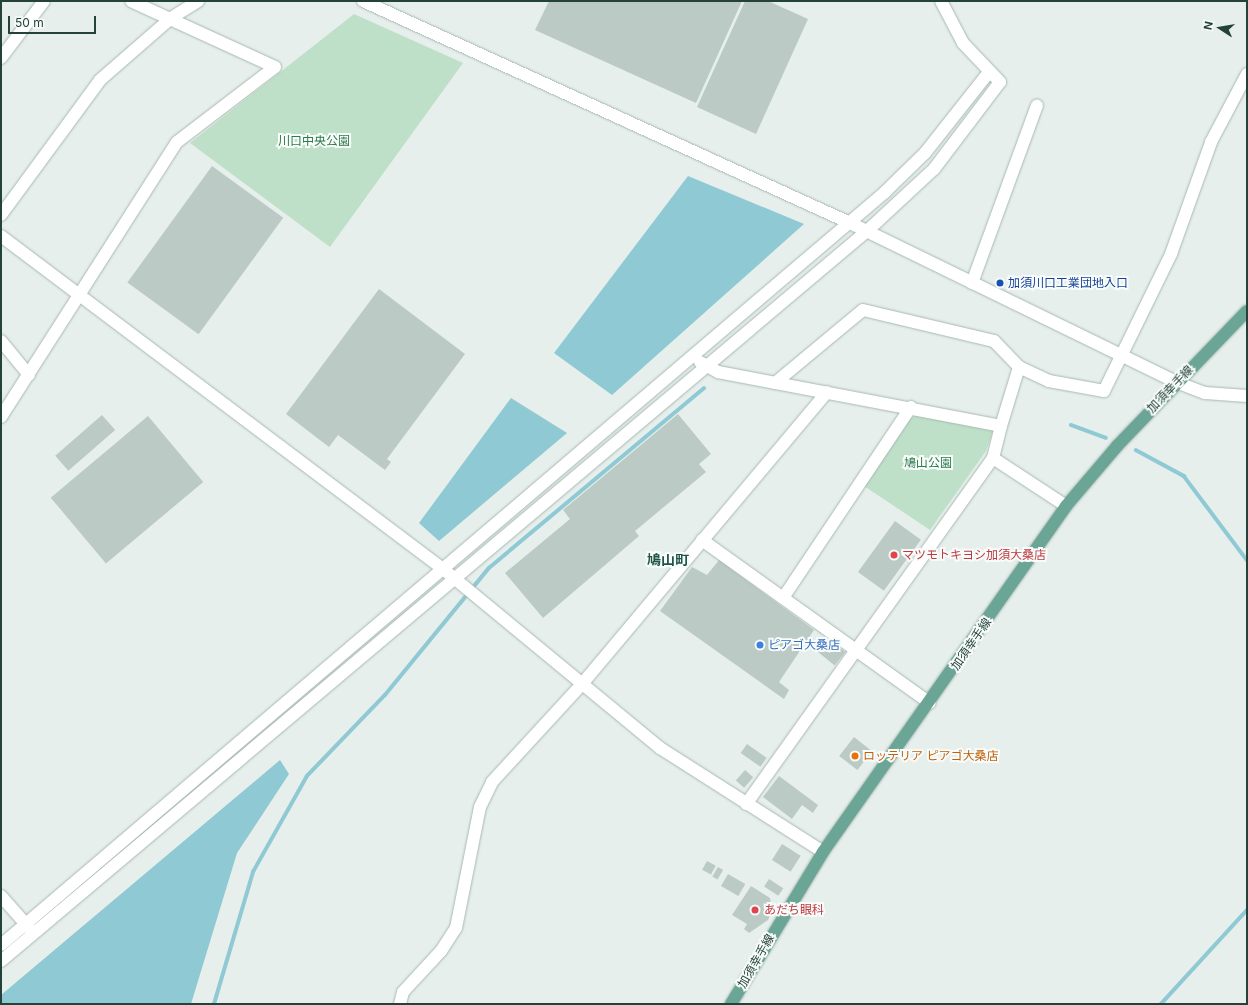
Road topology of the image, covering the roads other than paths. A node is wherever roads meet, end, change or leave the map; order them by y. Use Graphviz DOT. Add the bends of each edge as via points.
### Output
graph roads {
  1 [pos="44,1"];
  2 [pos="131,1"];
  3 [pos="198,1"];
  4 [pos="363,1"];
  5 [pos="941,1"];
  6 [pos="170,18"];
  7 [pos="1,58"];
  8 [pos="989,72"];
  9 [pos="1247,74"];
  10 [pos="1037,105"];
  11 [pos="1,215"];
  12 [pos="848,222"];
  13 [pos="867,231"];
  14 [pos="1,236"];
  15 [pos="972,283"];
  16 [pos="80,295"];
  17 [pos="1247,311"];
  18 [pos="1,341"];
  19 [pos="694,357"];
  20 [pos="1124,357"];
  21 [pos="706,366"];
  22 [pos="1019,367"];
  23 [pos="29,375"];
  24 [pos="1176,382"];
  25 [pos="775,383"];
  26 [pos="827,392"];
  27 [pos="1247,396"];
  28 [pos="911,407"];
  29 [pos="1,417"];
  30 [pos="1001,426"];
  31 [pos="993,458"];
  32 [pos="1066,506"];
  33 [pos="702,540"];
  34 [pos="442,569"];
  35 [pos="453,578"];
  36 [pos="783,598"];
  37 [pos="855,649"];
  38 [pos="582,684"];
  39 [pos="930,703"];
  40 [pos="746,804"];
  41 [pos="823,852"];
  42 [pos="1,896"];
  43 [pos="29,929"];
  44 [pos="1,945"];
  45 [pos="1,961"];
  46 [pos="400,1004"];
  47 [pos="731,1004"];
  1 -- 7 [label="street"];
  2 -- 6 [label="street"];
  3 -- 6 [label="street"];
  4 -- 12 [label="street"];
  5 -- 8 [label="street" via="950,24"];
  6 -- 11 [label="street" via="100,80"];
  6 -- 16 [label="street" via="275,67 177,142"];
  8 -- 12 [label="street" via="925,153"];
  8 -- 13 [label="street" via="1000,82 934,168"];
  9 -- 20 [label="street" via="1211,142 1171,254"];
  10 -- 15 [label="street"];
  12 -- 13 [label="street"];
  12 -- 19 [label="street"];
  13 -- 15 [label="street"];
  13 -- 21 [label="street"];
  14 -- 16 [label="street"];
  15 -- 20 [label="street"];
  16 -- 23 [label="street"];
  16 -- 34 [label="street"];
  17 -- 24 [label="main road, 加須幸手線"];
  18 -- 23 [label="street"];
  19 -- 21 [label="street"];
  19 -- 34 [label="street"];
  20 -- 22 [label="street" via="1104,391 1049,381"];
  20 -- 24 [label="street"];
  21 -- 25 [label="street"];
  21 -- 35 [label="street"];
  22 -- 25 [label="street" via="994,341 864,310"];
  22 -- 30 [label="street"];
  23 -- 29 [label="street"];
  24 -- 27 [label="street" via="1205,393"];
  24 -- 32 [label="main road, 加須幸手線"];
  25 -- 26 [label="street"];
  26 -- 28 [label="street"];
  26 -- 33 [label="street"];
  28 -- 30 [label="street"];
  28 -- 36 [label="street"];
  30 -- 31 [label="street"];
  31 -- 32 [label="street"];
  31 -- 37 [label="street"];
  32 -- 39 [label="main road, 加須幸手線"];
  33 -- 36 [label="street"];
  33 -- 38 [label="street"];
  34 -- 35 [label="street"];
  34 -- 43 [label="street"];
  35 -- 38 [label="street"];
  35 -- 43 [label="street"];
  36 -- 37 [label="street"];
  37 -- 39 [label="street"];
  37 -- 40 [label="street"];
  38 -- 40 [label="street" via="660,748"];
  38 -- 46 [label="street" via="492,782 480,807 456,928 441,951 404,992"];
  39 -- 41 [label="main road, 加須幸手線"];
  40 -- 41 [label="street"];
  41 -- 47 [label="main road, 加須幸手線"];
  42 -- 43 [label="street"];
  43 -- 44 [label="street"];
  43 -- 45 [label="street"];
}
